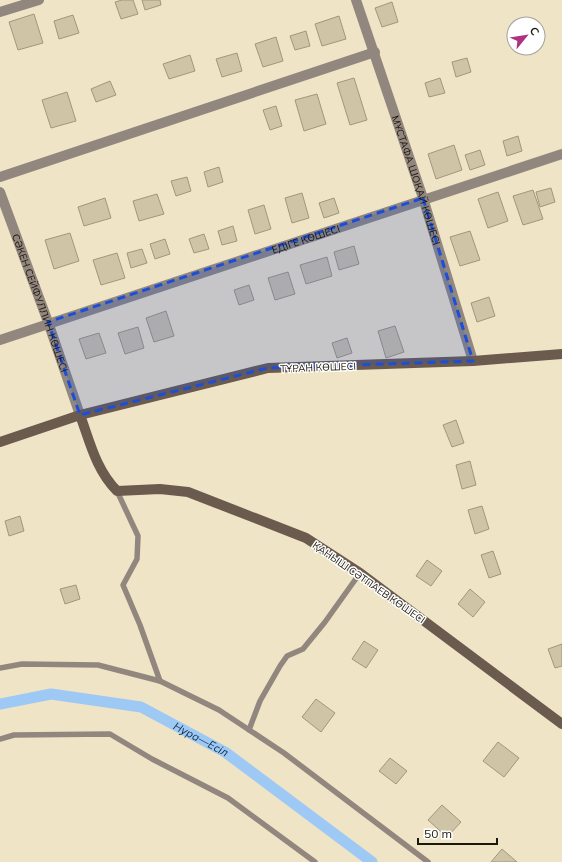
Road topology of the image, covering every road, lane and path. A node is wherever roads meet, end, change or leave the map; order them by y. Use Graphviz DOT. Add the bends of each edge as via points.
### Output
graph roads {
  1 [pos="39,0"];
  2 [pos="356,0"];
  3 [pos="0,12"];
  4 [pos="375,52"];
  5 [pos="562,154"];
  6 [pos="0,177"];
  7 [pos="0,192"];
  8 [pos="423,198"];
  9 [pos="48,322"];
  10 [pos="0,340"];
  11 [pos="562,354"];
  12 [pos="473,361"];
  13 [pos="80,415"];
  14 [pos="0,442"];
  15 [pos="117,491"];
  16 [pos="360,573"];
  17 [pos="0,668"];
  18 [pos="160,681"];
  19 [pos="562,724"];
  20 [pos="249,730"];
  21 [pos="0,739"];
  22 [pos="315,862"];
  23 [pos="428,862"];
  1 -- 3 [label="street"];
  2 -- 4 [label="street, МҰСТАФА ШОҚАЙ КӨШЕСІ"];
  4 -- 6 [label="street"];
  4 -- 8 [label="street, МҰСТАФА ШОҚАЙ КӨШЕСІ"];
  5 -- 8 [label="street, ЕДІГЕ КӨШЕСІ"];
  7 -- 9 [label="street, СӘКЕН СЕЙФУЛЛИН КӨШЕСІ"];
  8 -- 9 [label="street, ЕДІГЕ КӨШЕСІ"];
  8 -- 12 [label="street, МҰСТАФА ШОҚАЙ КӨШЕСІ"];
  9 -- 10 [label="street, ЕДІГЕ КӨШЕСІ"];
  9 -- 13 [label="street, СӘКЕН СЕЙФУЛЛИН КӨШЕСІ"];
  11 -- 12 [label="street, ТҰРАН КӨШЕСІ"];
  12 -- 13 [label="street, ТҰРАН КӨШЕСІ" via="268,368"];
  13 -- 14 [label="street, ТҰРАН КӨШЕСІ"];
  13 -- 15 [label="street" via="97,463 106,480"];
  15 -- 16 [label="street, ҚАНЫШ СӘТПАЕВ КӨШЕСІ" via="160,489 188,492 306,538"];
  15 -- 18 [label="lane" via="138,536 137,559 123,585"];
  16 -- 19 [label="street, ҚАНЫШ СӘТПАЕВ КӨШЕСІ"];
  16 -- 20 [label="lane" via="303,649 287,656 260,701"];
  17 -- 18 [label="lane" via="22,664 98,665"];
  18 -- 20 [label="lane" via="219,710"];
  20 -- 23 [label="lane" via="284,753"];
  21 -- 22 [label="lane" via="14,735 110,734 228,798"];
}
